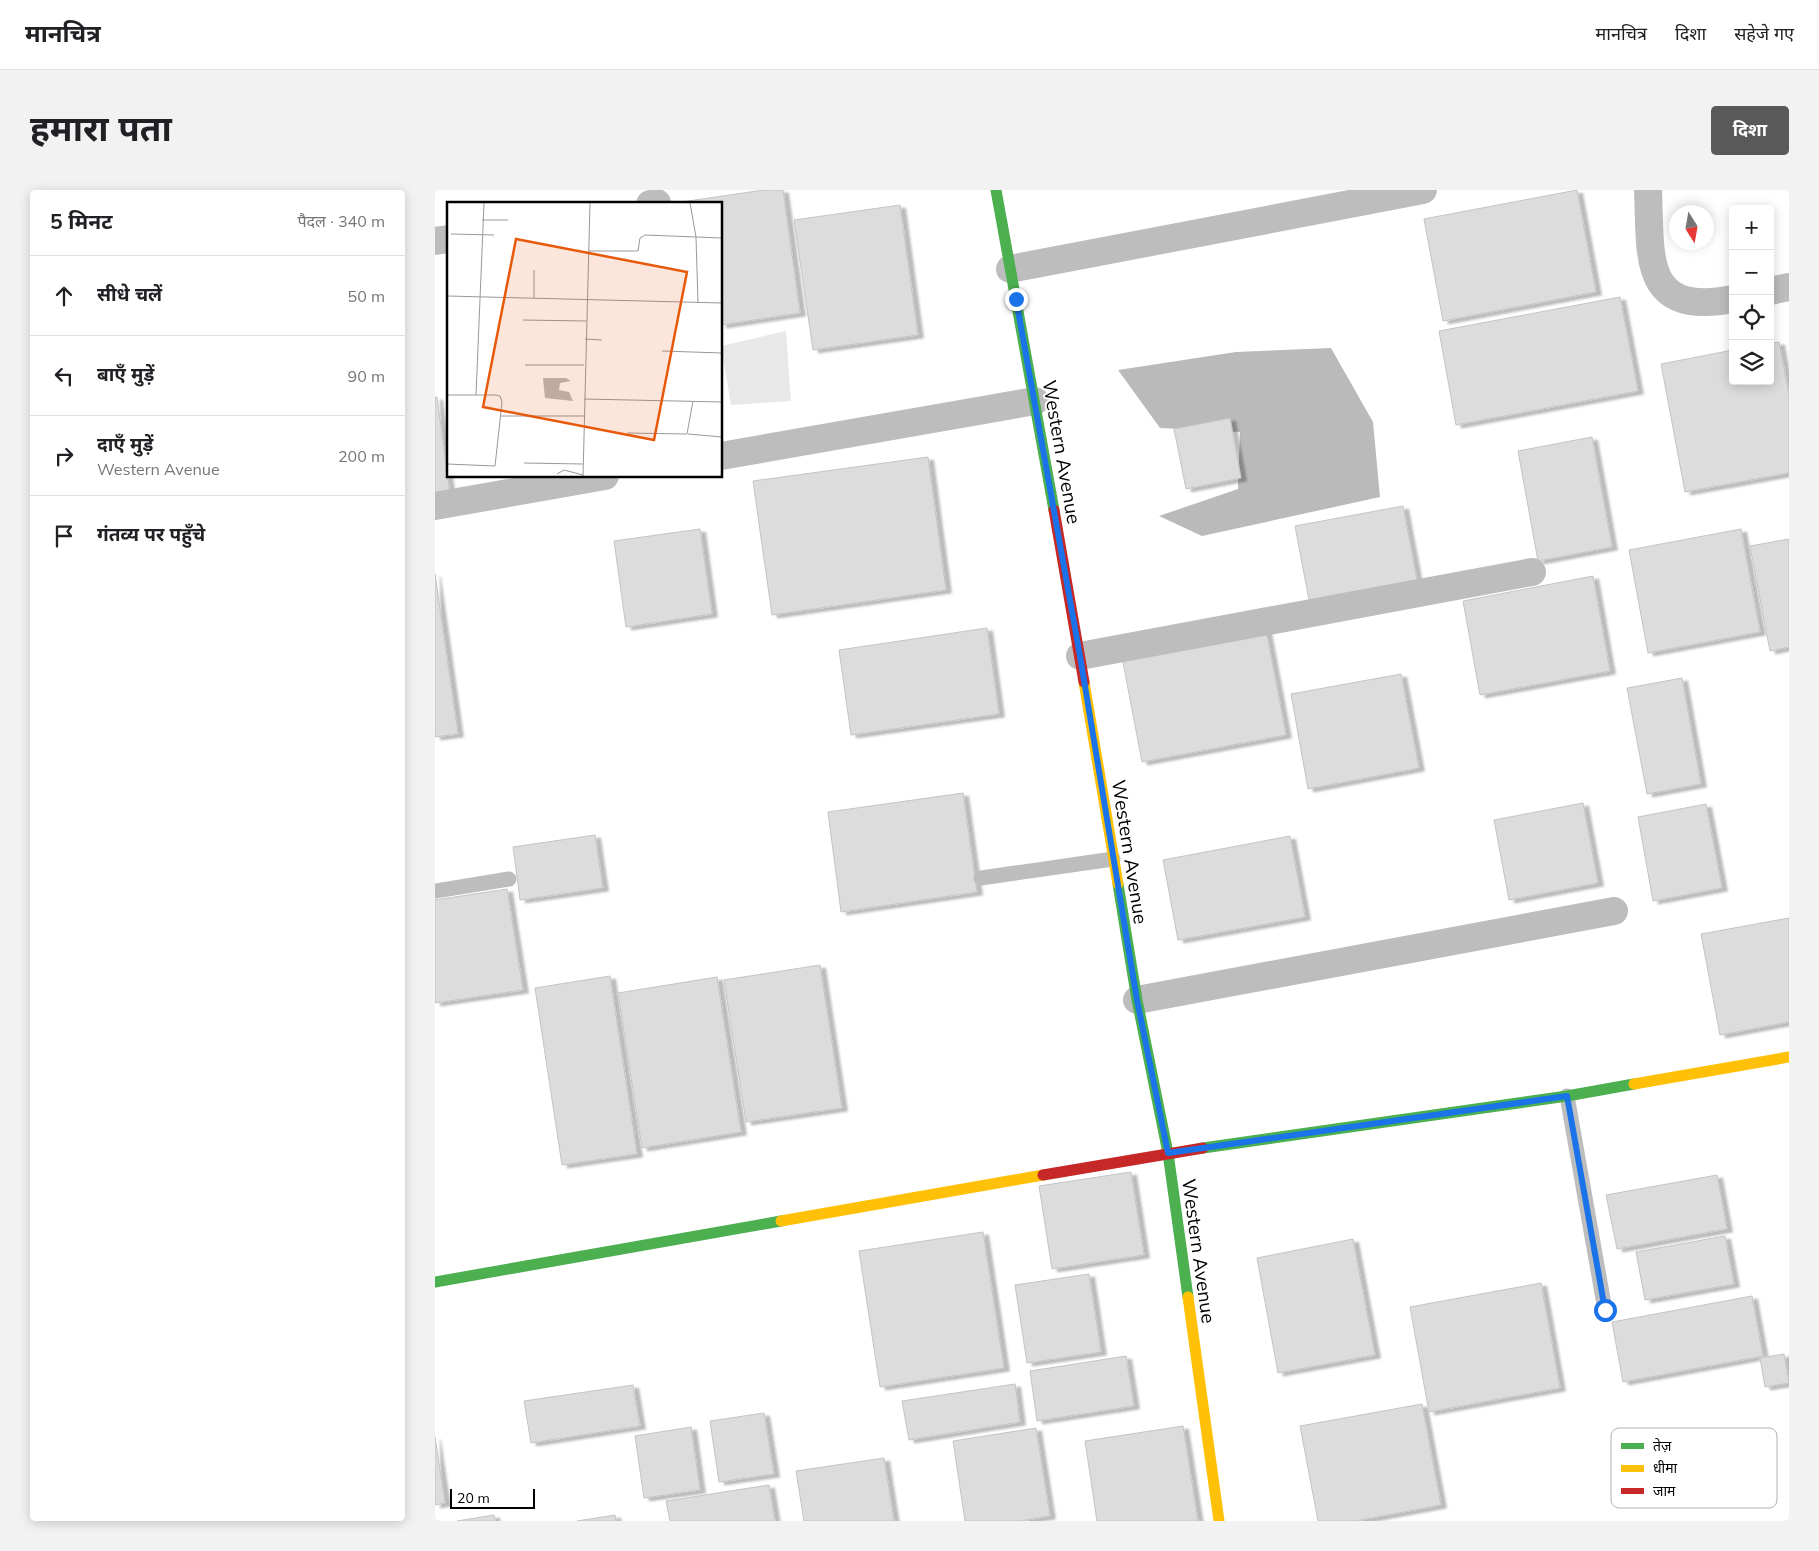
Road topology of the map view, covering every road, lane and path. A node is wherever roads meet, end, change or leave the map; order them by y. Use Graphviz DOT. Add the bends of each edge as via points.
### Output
graph roads {
  1 [pos="996,190"];
  2 [pos="1423,190"];
  3 [pos="1648,190"];
  4 [pos="1010,269"];
  5 [pos="1789,287"];
  6 [pos="1774,290"];
  7 [pos="1729,299"];
  8 [pos="1035,401"];
  9 [pos="723,456"];
  10 [pos="594,478"];
  11 [pos="435,506"];
  12 [pos="1532,572"];
  13 [pos="1080,656"];
  14 [pos="1113,859"];
  15 [pos="981,878"];
  16 [pos="509,879"];
  17 [pos="435,891"];
  18 [pos="1614,911"];
  19 [pos="1137,1000"];
  20 [pos="1789,1057"];
  21 [pos="1567,1096"];
  22 [pos="1168,1153"];
  23 [pos="435,1282"];
  24 [pos="1605,1310"];
  25 [pos="1219,1521"];
  1 -- 4 [label="street, Western Avenue"];
  2 -- 4 [label="street"];
  3 -- 7 [label="street" via="1651,258 1663,288 1679,298 1698,302"];
  4 -- 8 [label="street, Western Avenue"];
  5 -- 6 [label="street"];
  8 -- 9 [label="street"];
  8 -- 13 [label="street, Western Avenue"];
  10 -- 11 [label="street"];
  12 -- 13 [label="street"];
  13 -- 14 [label="street, Western Avenue"];
  14 -- 15 [label="lane"];
  14 -- 19 [label="street, Western Avenue"];
  16 -- 17 [label="lane"];
  18 -- 19 [label="street"];
  19 -- 22 [label="street, Western Avenue"];
  20 -- 21 [label="street"];
  21 -- 22 [label="street"];
  21 -- 24 [label="lane"];
  22 -- 23 [label="street"];
  22 -- 25 [label="street, Western Avenue"];
}
